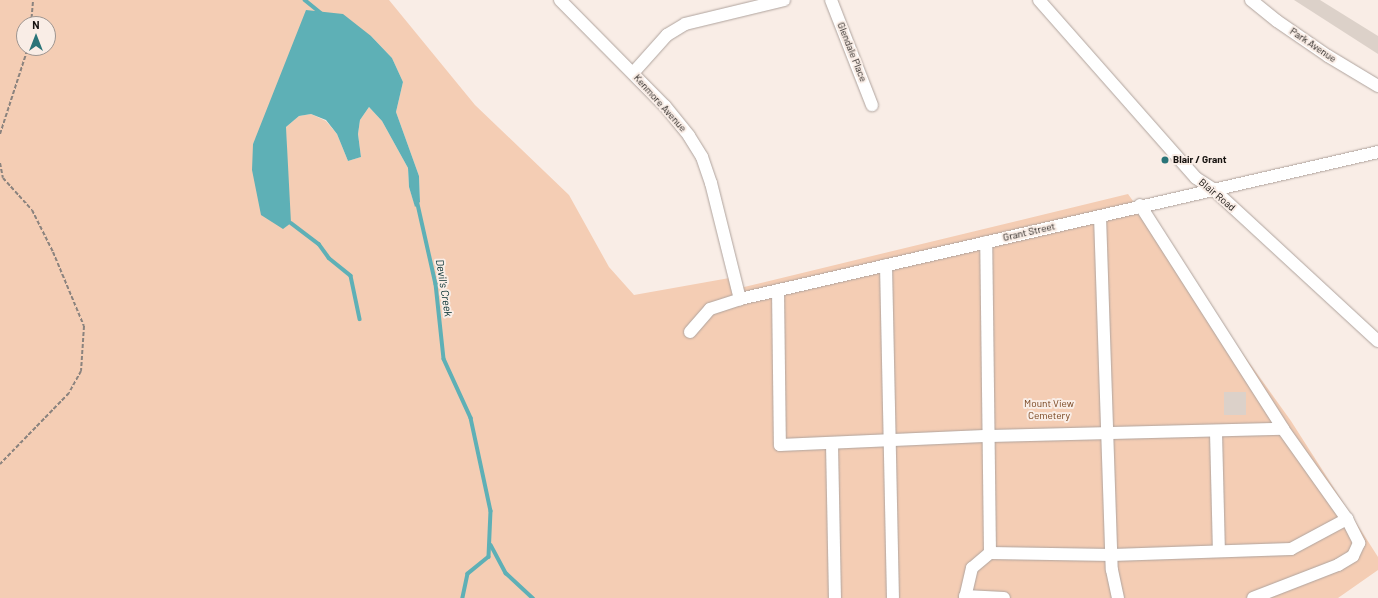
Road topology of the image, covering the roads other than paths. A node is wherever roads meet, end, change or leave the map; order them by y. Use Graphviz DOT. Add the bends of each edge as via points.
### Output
graph roads {
  1 [pos="560,0"];
  2 [pos="784,0"];
  3 [pos="831,0"];
  4 [pos="1039,0"];
  5 [pos="1251,0"];
  6 [pos="737,5"];
  7 [pos="633,73"];
  8 [pos="1378,86"];
  9 [pos="872,105"];
  10 [pos="1378,152"];
  11 [pos="1213,189"];
  12 [pos="1140,205"];
  13 [pos="1100,216"];
  14 [pos="986,242"];
  15 [pos="886,265"];
  16 [pos="778,290"];
  17 [pos="740,299"];
  18 [pos="690,332"];
  19 [pos="1378,341"];
  20 [pos="1283,429"];
  21 [pos="1216,432"];
  22 [pos="1108,433"];
  23 [pos="990,436"];
  24 [pos="889,441"];
  25 [pos="832,444"];
  26 [pos="1347,519"];
  27 [pos="1219,551"];
  28 [pos="990,553"];
  29 [pos="1112,555"];
  30 [pos="965,597"];
  31 [pos="835,598"];
  32 [pos="893,598"];
  33 [pos="1004,598"];
  34 [pos="1118,598"];
  35 [pos="1253,598"];
  1 -- 7 [label="street, Kenmore Avenue"];
  2 -- 6 [label="street"];
  3 -- 9 [label="street, Glendale Place"];
  4 -- 11 [label="street, Blair Road" via="1196,178"];
  5 -- 8 [label="street, Park Avenue" via="1283,26"];
  6 -- 7 [label="street" via="685,24 667,35"];
  7 -- 17 [label="street, Kenmore Avenue" via="665,106 702,157 711,182"];
  10 -- 11 [label="street, Grant Street"];
  11 -- 12 [label="street, Grant Street"];
  11 -- 19 [label="street, Blair Road"];
  12 -- 13 [label="street, Grant Street"];
  12 -- 20 [label="street"];
  13 -- 14 [label="street, Grant Street"];
  13 -- 22 [label="street"];
  14 -- 15 [label="street, Grant Street"];
  14 -- 23 [label="street"];
  15 -- 16 [label="street, Grant Street"];
  15 -- 24 [label="street"];
  16 -- 17 [label="street, Grant Street"];
  16 -- 25 [label="street" via="780,445"];
  17 -- 18 [label="street, Grant Street" via="710,309"];
  20 -- 21 [label="street"];
  20 -- 26 [label="street"];
  21 -- 22 [label="street"];
  21 -- 27 [label="street"];
  22 -- 23 [label="street"];
  22 -- 29 [label="street"];
  23 -- 24 [label="street"];
  23 -- 28 [label="street"];
  24 -- 25 [label="street"];
  24 -- 32 [label="street"];
  25 -- 31 [label="street"];
  26 -- 27 [label="street" via="1291,549"];
  26 -- 35 [label="street" via="1359,543 1352,556 1338,565"];
  27 -- 29 [label="street"];
  28 -- 29 [label="street"];
  28 -- 30 [label="street" via="972,568"];
  29 -- 34 [label="street"];
  30 -- 33 [label="street"];
}
